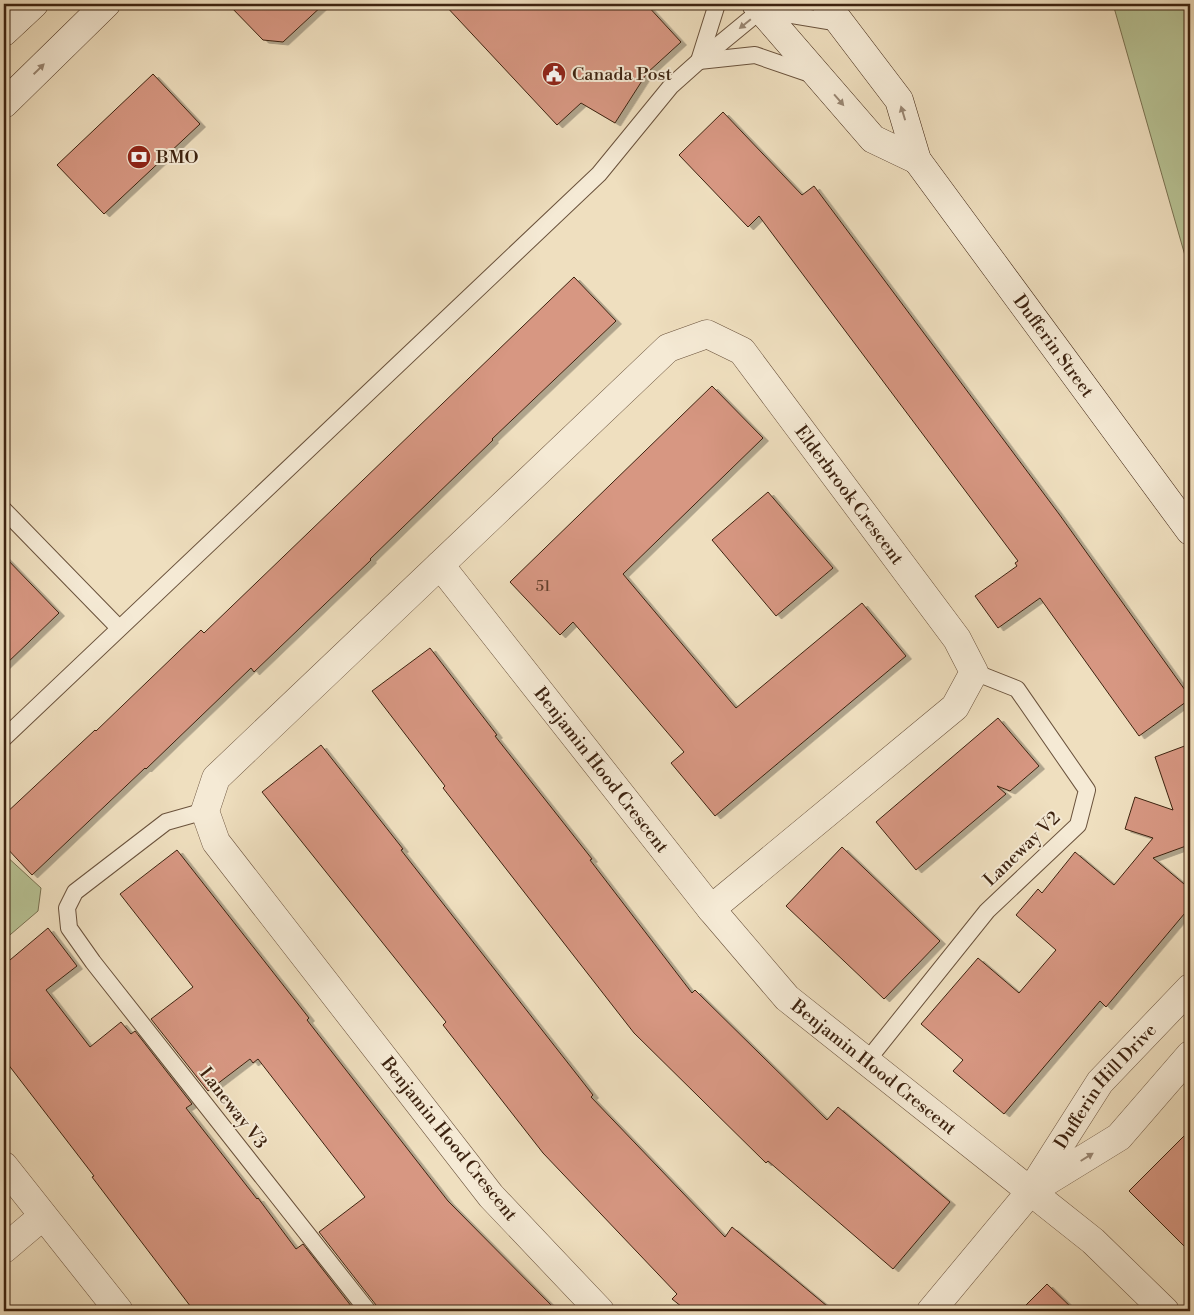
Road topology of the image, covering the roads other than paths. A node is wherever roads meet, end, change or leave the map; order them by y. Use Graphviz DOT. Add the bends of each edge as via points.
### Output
graph roads {
  1 [pos="34,4"];
  2 [pos="106,4"];
  3 [pos="717,4"];
  4 [pos="759,7"];
  5 [pos="833,13"];
  6 [pos="4,32"];
  7 [pos="699,61"];
  8 [pos="820,78"];
  9 [pos="4,104"];
  10 [pos="917,160"];
  11 [pos="4,510"];
  12 [pos="1190,531"];
  13 [pos="440,565"];
  14 [pos="119,628"];
  15 [pos="974,672"];
  16 [pos="4,738"];
  17 [pos="205,811"];
  18 [pos="711,908"];
  19 [pos="1190,988"];
  20 [pos="1190,1056"];
  21 [pos="866,1062"];
  22 [pos="4,1166"];
  23 [pos="1030,1192"];
  24 [pos="43,1216"];
  25 [pos="4,1249"];
  26 [pos="119,1311"];
  27 [pos="368,1311"];
  28 [pos="600,1311"];
  29 [pos="931,1311"];
  30 [pos="1165,1311"];
  1 -- 6 [label="street"];
  9 -- 2 [label="street, one-way"];
  3 -- 7 [label="lane"];
  4 -- 5 [label="lane"];
  4 -- 7 [label="lane, one-way"];
  4 -- 8 [label="street, Dufferin Street"];
  10 -- 5 [label="street, Dufferin Street, one-way" via="899,100"];
  7 -- 8 [label="lane" via="755,55"];
  7 -- 14 [label="lane" via="671,86 599,174"];
  8 -- 10 [label="street, Dufferin Street, one-way" via="873,139"];
  10 -- 12 [label="street, Dufferin Street"];
  11 -- 14 [label="lane"];
  13 -- 15 [label="street, Elderbrook Crescent" via="668,348 707,334 742,351 957,639"];
  13 -- 17 [label="street" via="216,778"];
  13 -- 18 [label="street, Benjamin Hood Crescent"];
  14 -- 16 [label="lane"];
  15 -- 18 [label="street" via="955,707"];
  15 -- 21 [label="lane, Laneway V2" via="1017,689 1087,790 1078,825 987,911"];
  17 -- 27 [label="lane, Laneway V3" via="166,822 75,892 67,908 69,928"];
  17 -- 28 [label="street, Benjamin Hood Crescent" via="216,842 491,1196"];
  18 -- 21 [label="street, Benjamin Hood Crescent" via="787,998"];
  19 -- 23 [label="street, Dufferin Hill Drive" via="1100,1082"];
  23 -- 20 [label="street, Dufferin Hill Drive, one-way" via="1119,1136"];
  21 -- 23 [label="street, Benjamin Hood Crescent"];
  22 -- 24 [label="street"];
  23 -- 29 [label="street, Dufferin Hill Drive"];
  23 -- 30 [label="street, Benjamin Hood Crescent" via="1093,1241"];
  24 -- 25 [label="street"];
  24 -- 26 [label="street"];
}
